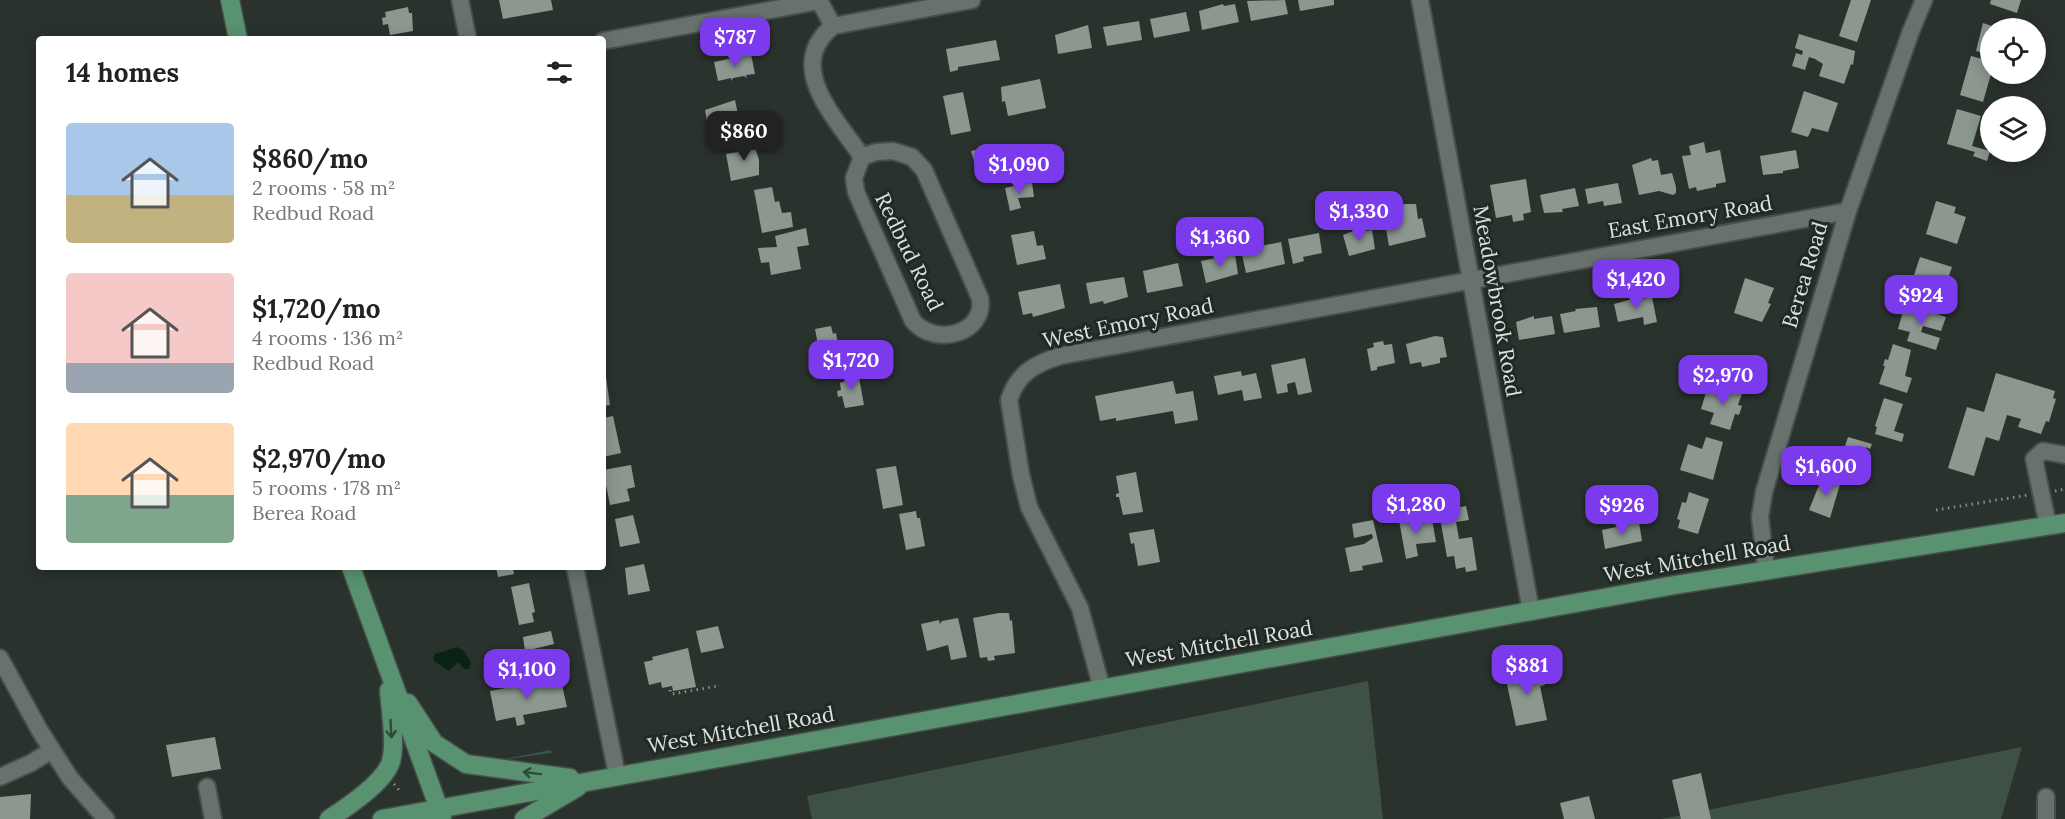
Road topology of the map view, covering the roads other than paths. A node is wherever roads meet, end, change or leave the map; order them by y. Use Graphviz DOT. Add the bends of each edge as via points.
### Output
graph roads {
  1 [pos="230,0"];
  2 [pos="460,0"];
  3 [pos="819,0"];
  4 [pos="972,0"];
  5 [pos="1420,0"];
  6 [pos="1924,0"];
  7 [pos="833,26"];
  8 [pos="237,36"];
  9 [pos="467,36"];
  10 [pos="606,40"];
  11 [pos="862,157"];
  12 [pos="1848,211"];
  13 [pos="1470,280"];
  14 [pos="2065,454"];
  15 [pos="2056,524"];
  16 [pos="1766,569"];
  17 [pos="352,570"];
  18 [pos="576,570"];
  19 [pos="1531,610"];
  20 [pos="0,658"];
  21 [pos="388,670"];
  22 [pos="1102,688"];
  23 [pos="52,750"];
  24 [pos="617,775"];
  25 [pos="0,777"];
  26 [pos="590,780"];
  27 [pos="207,787"];
  28 [pos="2046,797"];
  29 [pos="441,814"];
  30 [pos="106,819"];
  31 [pos="213,819"];
  32 [pos="329,819"];
  33 [pos="382,819"];
  34 [pos="524,819"];
  35 [pos="2046,819"];
  1 -- 8 [label="main road"];
  2 -- 9 [label="street"];
  3 -- 7 [label="street"];
  3 -- 10 [label="street"];
  4 -- 7 [label="street"];
  5 -- 13 [label="street, Meadowbrook Road"];
  6 -- 12 [label="street, Berea Road"];
  7 -- 11 [label="street" via="816,47 815,80 825,105"];
  11 -- 11 [label="street, Redbud Road" via="854,178 856,192 913,321 928,333 957,334 977,314 980,298 924,170 912,157 893,152"];
  12 -- 13 [label="street, East Emory Road"];
  12 -- 16 [label="street, Berea Road" via="1764,492 1760,517"];
  13 -- 19 [label="street, Meadowbrook Road"];
  13 -- 22 [label="street, West Emory Road" via="1060,356 1042,361 1022,375 1009,400 1025,496 1080,608"];
  14 -- 15 [label="street" via="2043,451 2034,459 2042,493"];
  15 -- 16 [label="main road, West Mitchell Road"];
  16 -- 19 [label="main road, West Mitchell Road"];
  17 -- 21 [label="main road"];
  18 -- 24 [label="street"];
  19 -- 22 [label="main road, West Mitchell Road"];
  20 -- 23 [label="street"];
  26 -- 21 [label="main road, one-way" via="477,767 456,758 434,743"];
  21 -- 29 [label="main road"];
  21 -- 32 [label="main road, one-way" via="391,763 356,802"];
  22 -- 24 [label="main road, West Mitchell Road"];
  23 -- 25 [label="street"];
  23 -- 30 [label="street" via="70,778"];
  24 -- 26 [label="main road, West Mitchell Road"];
  26 -- 29 [label="main road, West Mitchell Road"];
  26 -- 34 [label="main road"];
  27 -- 31 [label="street"];
  28 -- 35 [label="street"];
  29 -- 33 [label="main road, West Mitchell Road"];
}
